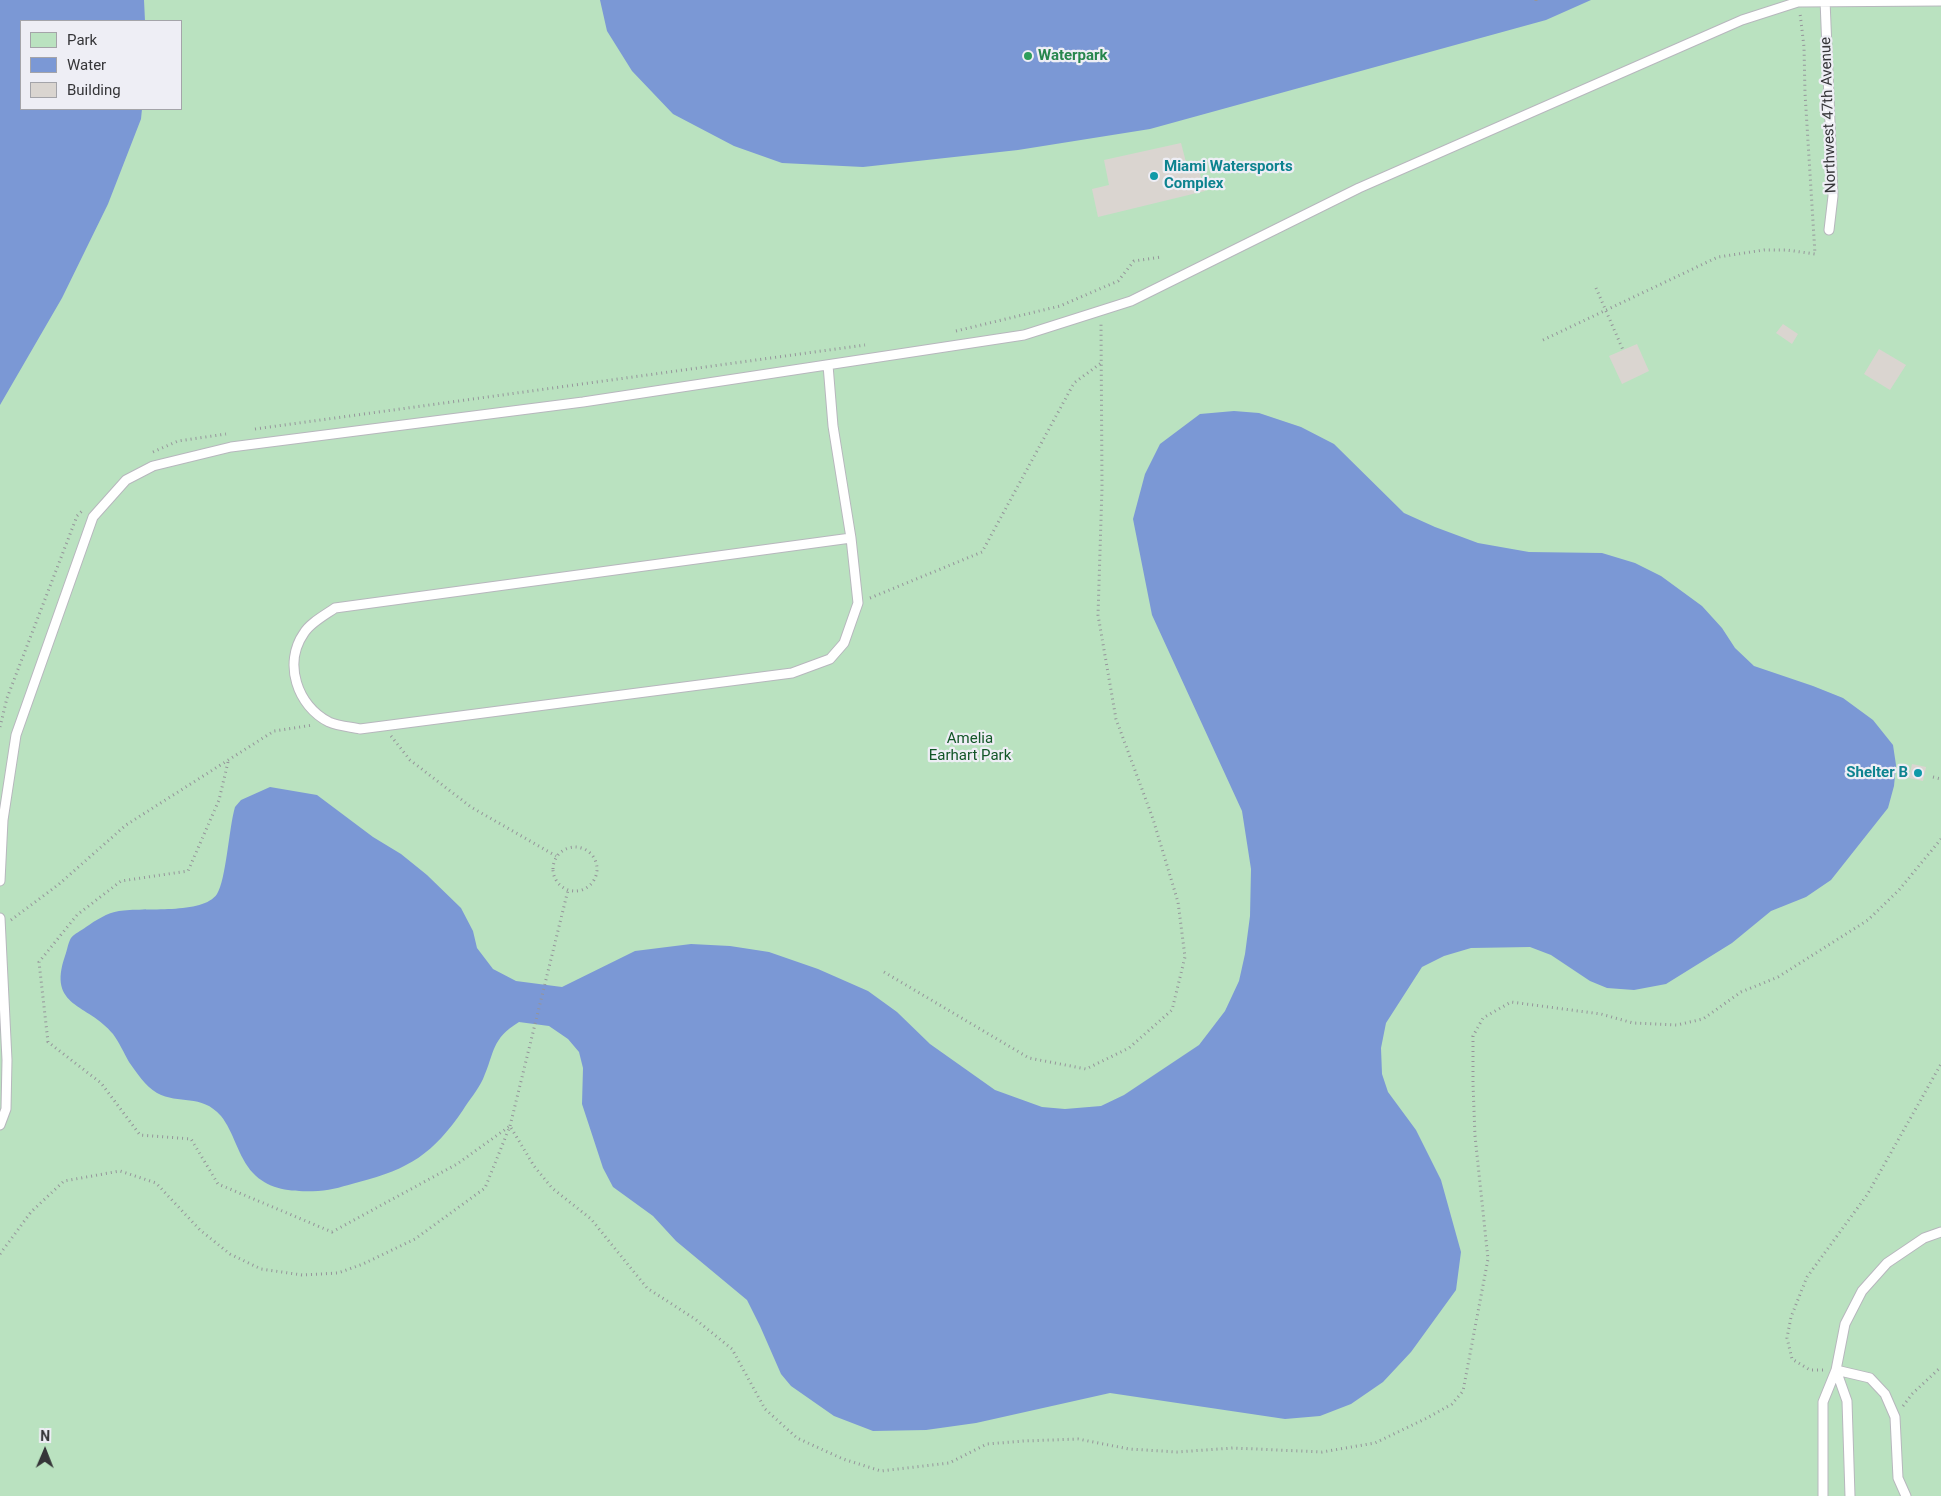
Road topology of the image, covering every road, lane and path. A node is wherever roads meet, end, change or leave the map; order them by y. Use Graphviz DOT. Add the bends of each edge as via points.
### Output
graph roads {
  1 [pos="1824,1"];
  2 [pos="1941,1"];
  3 [pos="1798,2"];
  4 [pos="1829,230"];
  5 [pos="1596,288"];
  6 [pos="1101,310"];
  7 [pos="1606,311"];
  8 [pos="1543,340"];
  9 [pos="1623,350"];
  10 [pos="1101,363"];
  11 [pos="828,365"];
  12 [pos="851,538"];
  13 [pos="858,603"];
  14 [pos="7,698"];
  15 [pos="330,722"];
  16 [pos="383,726"];
  17 [pos="0,727"];
  18 [pos="228,762"];
  19 [pos="1934,777"];
  20 [pos="1941,779"];
  21 [pos="1941,839"];
  22 [pos="556,856"];
  23 [pos="0,881"];
  24 [pos="568,890"];
  25 [pos="0,918"];
  26 [pos="0,927"];
  27 [pos="884,972"];
  28 [pos="1941,1064"];
  29 [pos="0,1125"];
  30 [pos="510,1126"];
  31 [pos="1941,1232"];
  32 [pos="0,1254"];
  33 [pos="1941,1367"];
  34 [pos="1836,1370"];
  35 [pos="1895,1417"];
  36 [pos="1823,1496"];
  37 [pos="1850,1496"];
  38 [pos="1906,1496"];
  1 -- 2 [label="lane"];
  1 -- 3 [label="lane"];
  1 -- 4 [label="lane, Northwest 47th Avenue" via="1833,196"];
  3 -- 6 [label="lane" via="1742,20 1359,188 1131,301"];
  3 -- 7 [label="path" via="1804,47 1815,254 1786,250 1718,258"];
  5 -- 7 [label="path"];
  6 -- 10 [label="path"];
  6 -- 11 [label="lane" via="1024,335"];
  7 -- 8 [label="path"];
  7 -- 9 [label="path"];
  10 -- 13 [label="path" via="1074,383 982,552"];
  10 -- 27 [label="path" via="1098,615 1116,719 1153,820 1178,902 1185,957 1172,1010 1130,1048 1086,1068 1029,1058"];
  11 -- 12 [label="lane" via="832,426"];
  11 -- 23 [label="lane" via="582,402 231,447 153,466 126,480 93,517 16,735 3,820"];
  12 -- 13 [label="lane"];
  12 -- 15 [label="lane" via="335,608 305,632 295,652 295,682 307,705"];
  13 -- 16 [label="lane" via="844,643 830,659 792,673"];
  14 -- 17 [label="path"];
  15 -- 16 [label="lane" via="360,729"];
  15 -- 18 [label="path" via="274,731"];
  16 -- 22 [label="path" via="410,760 463,801"];
  18 -- 26 [label="path" via="126,825 58,885"];
  18 -- 30 [label="path" via="219,800 188,871 121,881 77,915 39,962 48,1042 101,1084 140,1135 192,1138 218,1184 332,1232 457,1164"];
  19 -- 20 [label="path"];
  21 -- 30 [label="path" via="1899,890 1868,920 1778,977 1742,992 1703,1019 1677,1024 1633,1024 1601,1014 1511,1002 1483,1018 1472,1036 1475,1136 1488,1259 1463,1391 1452,1404 1375,1443 1322,1452 1234,1448 1177,1452 1129,1449 1078,1439 987,1444 949,1463 881,1471 843,1459 797,1438 766,1409 732,1349 695,1319 647,1288 591,1220 552,1188 534,1166"];
  22 -- 24 [label="path" via="552,872 555,880"];
  22 -- 24 [label="path" via="569,847 577,847 585,849 596,861 591,884 576,891"];
  24 -- 30 [label="path"];
  25 -- 26 [label="lane"];
  26 -- 29 [label="lane" via="7,1060 6,1109"];
  28 -- 34 [label="path" via="1867,1195 1808,1277 1791,1317 1787,1338 1792,1359 1810,1370"];
  30 -- 32 [label="path" via="485,1188 415,1239 338,1273 302,1275 261,1269 230,1254 200,1230 156,1183 120,1170 64,1181 30,1212"];
  31 -- 34 [label="lane" via="1924,1238 1887,1263 1862,1291 1845,1324"];
  33 -- 35 [label="path" via="1912,1394"];
  34 -- 35 [label="lane" via="1870,1378 1885,1394"];
  34 -- 36 [label="lane" via="1823,1402"];
  34 -- 37 [label="lane" via="1847,1401"];
  35 -- 38 [label="lane" via="1898,1478"];
}
